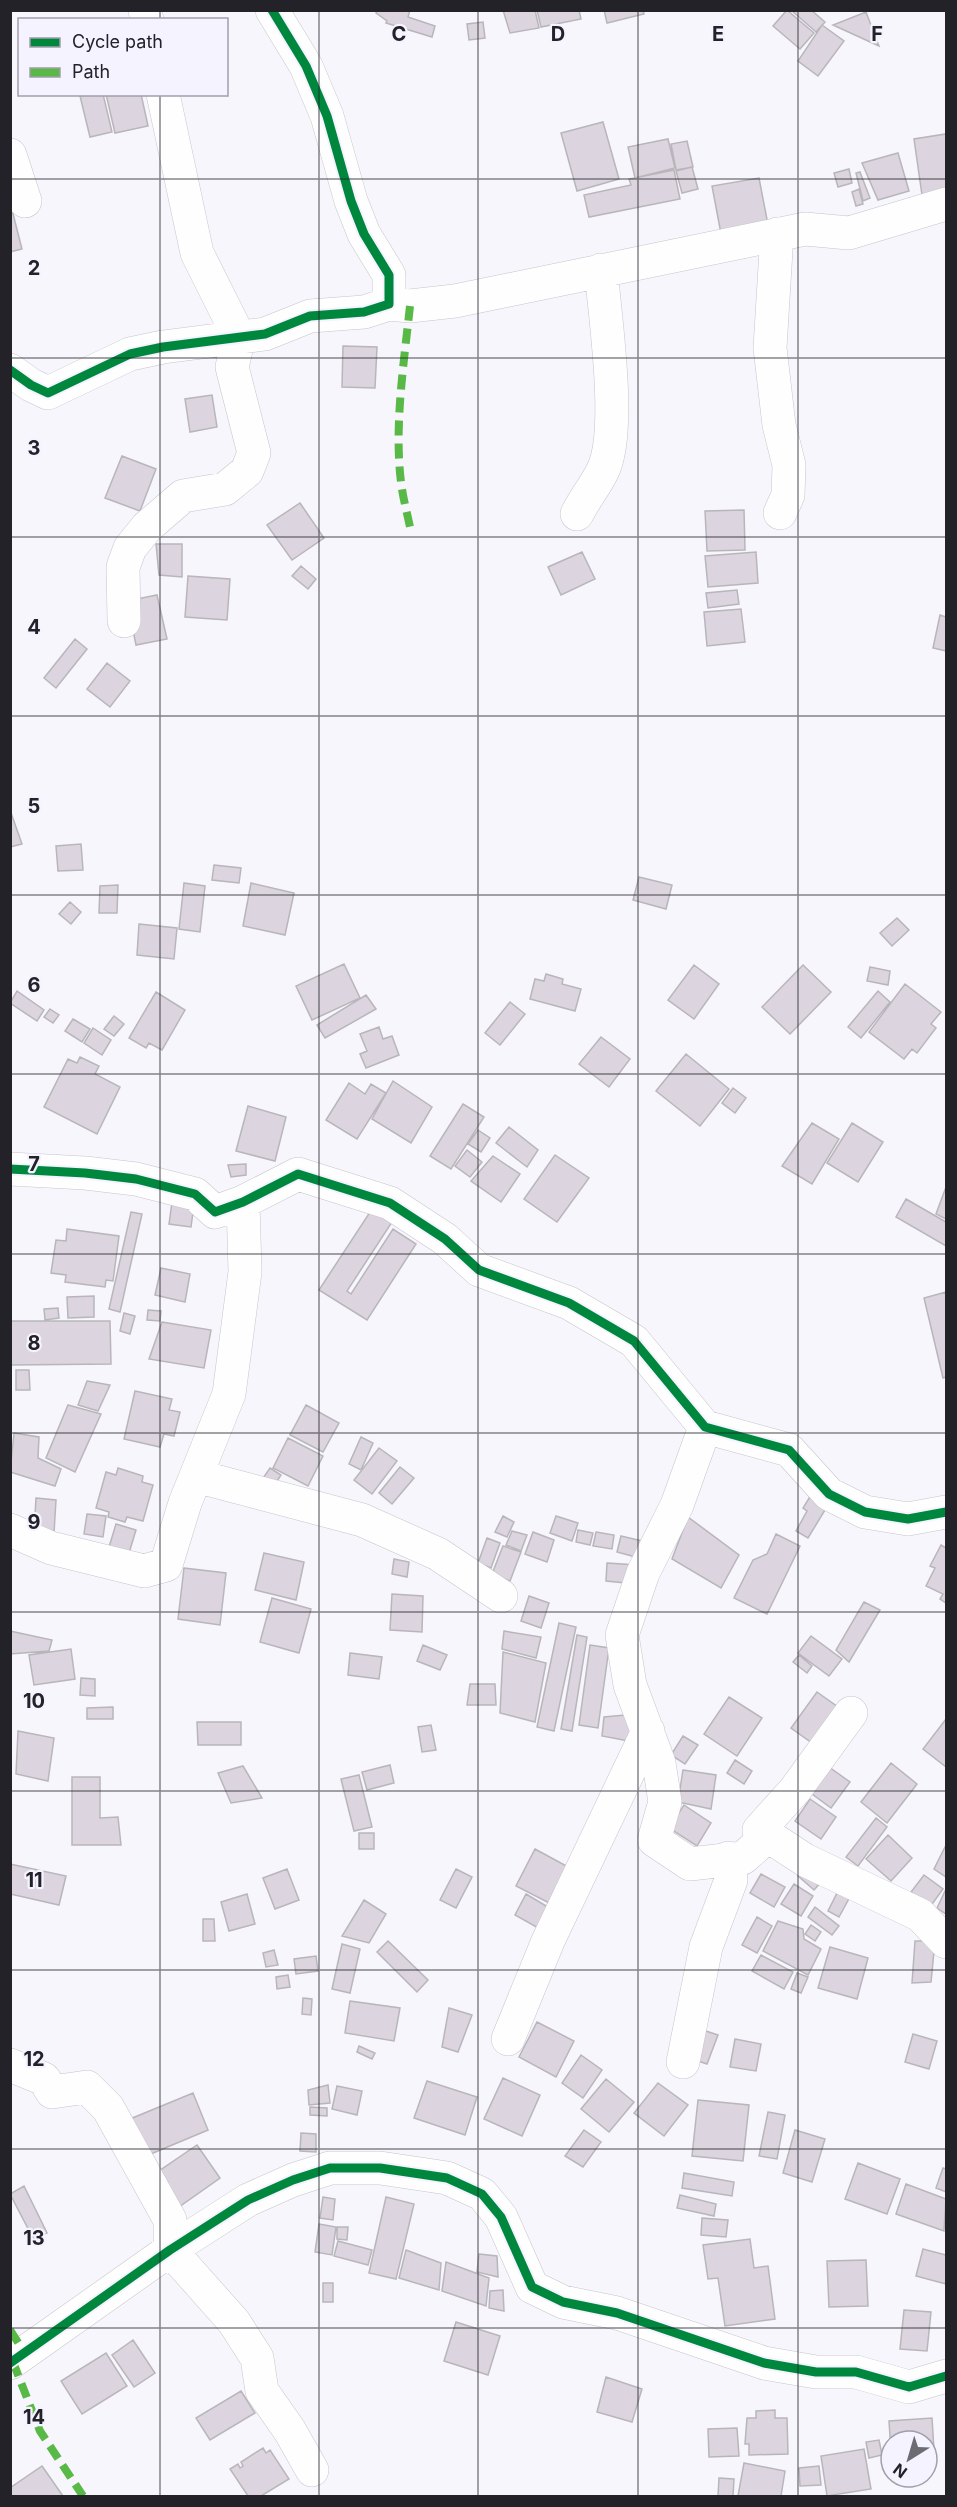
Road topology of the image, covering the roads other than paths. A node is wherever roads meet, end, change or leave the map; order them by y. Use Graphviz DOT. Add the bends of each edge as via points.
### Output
graph roads {
  1 [pos="272,10"];
  2 [pos="163,96"];
  3 [pos="10,155"];
  4 [pos="25,201"];
  5 [pos="946,204"];
  6 [pos="777,234"];
  7 [pos="602,270"];
  8 [pos="389,304"];
  9 [pos="239,337"];
  10 [pos="10,370"];
  11 [pos="780,513"];
  12 [pos="577,514"];
  13 [pos="124,621"];
  14 [pos="10,1169"];
  15 [pos="243,1202"];
  16 [pos="705,1427"];
  17 [pos="196,1476"];
  18 [pos="946,1512"];
  19 [pos="10,1530"];
  20 [pos="501,1596"];
  21 [pos="851,1713"];
  22 [pos="648,1731"];
  23 [pos="759,1830"];
  24 [pos="728,1858"];
  25 [pos="946,1942"];
  26 [pos="508,2039"];
  27 [pos="683,2062"];
  28 [pos="10,2065"];
  29 [pos="171,2250"];
  30 [pos="10,2363"];
  31 [pos="946,2376"];
  32 [pos="312,2470"];
  1 -- 8 [label="street" via="306,66 327,116 351,201 364,234 389,275"];
  2 -- 9 [label="street" via="197,253"];
  3 -- 4 [label="street"];
  5 -- 6 [label="street" via="849,233 806,230"];
  6 -- 7 [label="street"];
  6 -- 11 [label="street" via="770,348 779,425 789,465 788,495"];
  7 -- 8 [label="street" via="455,301"];
  7 -- 12 [label="street" via="611,437 604,469"];
  8 -- 9 [label="street" via="364,312 310,316 265,334"];
  9 -- 10 [label="street" via="130,354 48,393"];
  9 -- 13 [label="street" via="232,367 254,453 247,471 225,489 183,496 147,527 130,548 123,567"];
  14 -- 15 [label="street" via="136,1179 195,1194 215,1212"];
  15 -- 16 [label="street" via="298,1174 390,1203 445,1239 479,1270 568,1303 634,1341"];
  15 -- 17 [label="street" via="245,1272 229,1394"];
  16 -- 18 [label="street" via="789,1450 829,1494 865,1512 908,1519"];
  16 -- 22 [label="street" via="678,1505 643,1573 622,1635 630,1685"];
  17 -- 19 [label="street" via="166,1565 144,1571 51,1548"];
  17 -- 20 [label="street" via="362,1520 438,1554"];
  21 -- 23 [label="street" via="795,1790"];
  22 -- 24 [label="street" via="659,1763 665,1802 654,1840 690,1863"];
  22 -- 26 [label="street" via="548,1941"];
  23 -- 24 [label="street" via="761,1842 743,1858"];
  23 -- 25 [label="street" via="805,1860 920,1915"];
  24 -- 27 [label="street" via="731,1880 706,1947"];
  28 -- 29 [label="street" via="44,2079 52,2092 87,2087 108,2108 171,2220"];
  29 -- 30 [label="street"];
  29 -- 31 [label="street" via="248,2200 330,2168 380,2168 447,2178 482,2194 493,2204 532,2287 563,2302 617,2313 764,2363 816,2373 856,2372 909,2387"];
  29 -- 32 [label="street" via="234,2322 257,2358 262,2391"];
}
